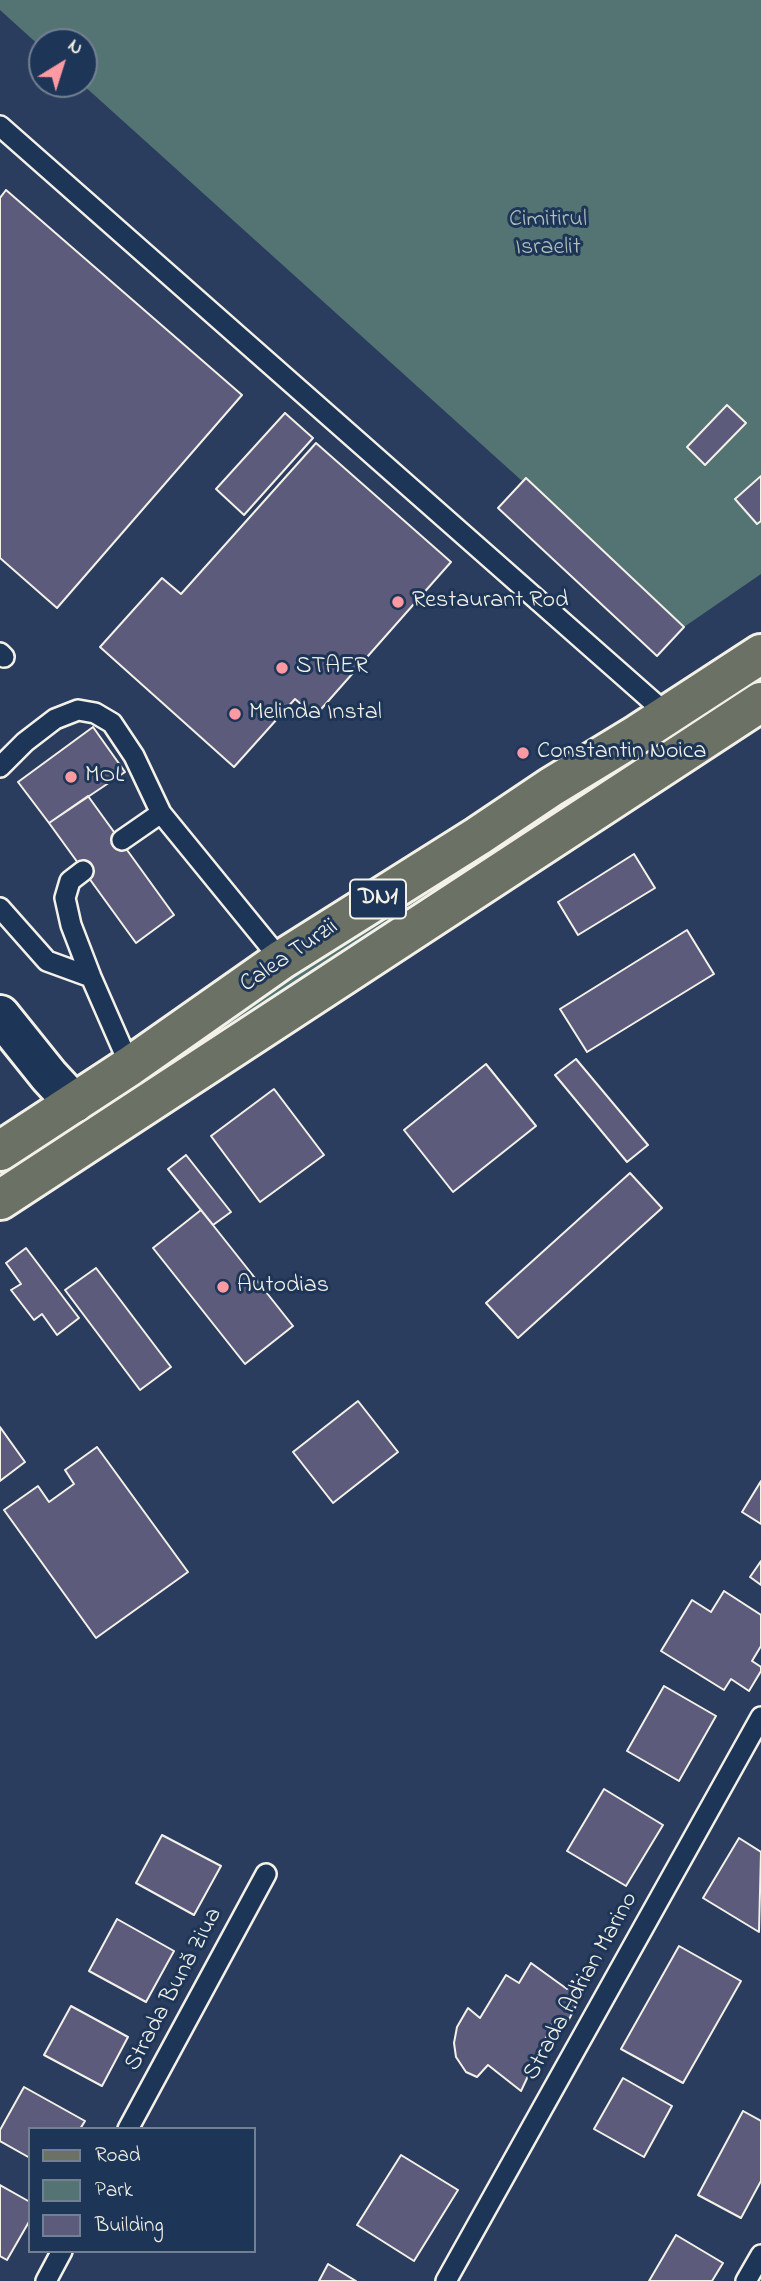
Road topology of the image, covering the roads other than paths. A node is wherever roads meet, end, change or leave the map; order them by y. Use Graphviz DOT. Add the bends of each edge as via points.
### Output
graph roads {
  1 [pos="0,126"];
  2 [pos="761,654"];
  3 [pos="761,702"];
  4 [pos="668,715"];
  5 [pos="0,767"];
  6 [pos="161,813"];
  7 [pos="122,840"];
  8 [pos="83,870"];
  9 [pos="0,908"];
  10 [pos="281,960"];
  11 [pos="91,977"];
  12 [pos="0,1015"];
  13 [pos="130,1066"];
  14 [pos="74,1103"];
  15 [pos="0,1151"];
  16 [pos="0,1200"];
  17 [pos="761,1717"];
  18 [pos="266,1874"];
  19 [pos="129,2127"];
  20 [pos="61,2253"];
  21 [pos="761,2255"];
  22 [pos="46,2281"];
  23 [pos="446,2281"];
  24 [pos="746,2281"];
  1 -- 4 [label="lane"];
  2 -- 4 [label="main road, Calea Turzii / DN1"];
  3 -- 16 [label="main road, Calea Turzii / DN1"];
  4 -- 10 [label="main road, Calea Turzii / DN1"];
  5 -- 6 [label="lane" via="55,719 78,710 96,713 112,723 134,756"];
  6 -- 7 [label="lane"];
  6 -- 10 [label="lane"];
  8 -- 11 [label="lane" via="70,881 65,898"];
  9 -- 11 [label="lane" via="47,961"];
  10 -- 13 [label="main road, Calea Turzii / DN1"];
  11 -- 13 [label="lane"];
  12 -- 14 [label="street"];
  13 -- 14 [label="main road, Calea Turzii / DN1"];
  14 -- 15 [label="main road, Calea Turzii / DN1"];
  17 -- 23 [label="lane, Strada Adrian Marino"];
  18 -- 19 [label="lane, Strada Bună Ziua"];
  20 -- 22 [label="lane"];
  21 -- 24 [label="lane"];
}
